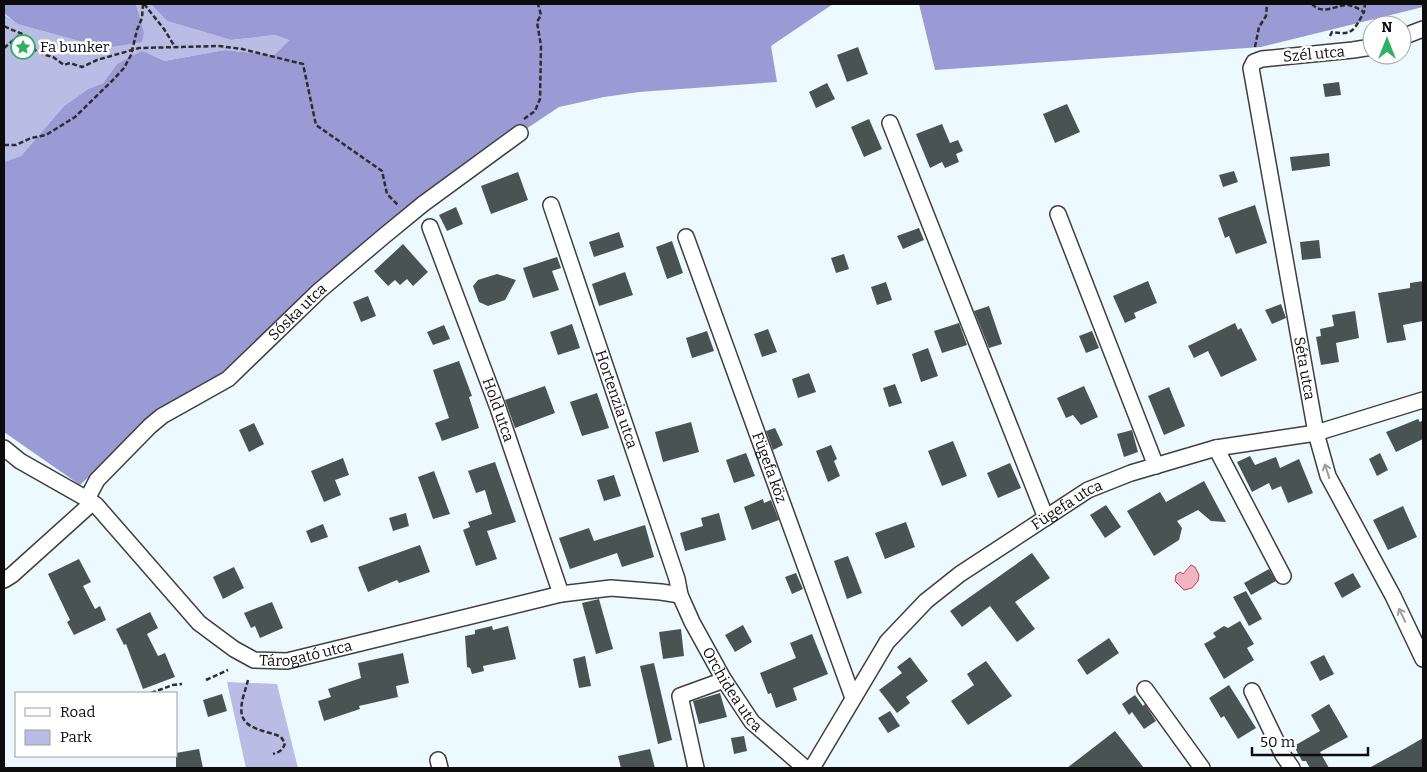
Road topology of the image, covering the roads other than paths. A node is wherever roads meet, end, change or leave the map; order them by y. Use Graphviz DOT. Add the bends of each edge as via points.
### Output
graph roads {
  1 [pos="1362,48"];
  2 [pos="1257,61"];
  3 [pos="890,123"];
  4 [pos="520,133"];
  5 [pos="551,205"];
  6 [pos="1058,214"];
  7 [pos="430,227"];
  8 [pos="686,237"];
  9 [pos="1423,400"];
  10 [pos="1316,433"];
  11 [pos="4,448"];
  12 [pos="1216,448"];
  13 [pos="1156,466"];
  14 [pos="90,501"];
  15 [pos="1046,518"];
  16 [pos="1283,576"];
  17 [pos="4,580"];
  18 [pos="561,594"];
  19 [pos="680,595"];
  20 [pos="1423,659"];
  21 [pos="724,680"];
  22 [pos="1145,689"];
  23 [pos="1252,691"];
  24 [pos="853,698"];
  25 [pos="696,768"];
  26 [pos="805,768"];
  27 [pos="812,768"];
  28 [pos="1202,768"];
  29 [pos="1292,768"];
  1 -- 2 [label="street, Szél utca"];
  2 -- 10 [label="street, Séta utca" via="1251,72"];
  3 -- 15 [label="street"];
  4 -- 14 [label="street, Sóska utca" via="409,215 319,291 228,379 150,426 97,480"];
  5 -- 19 [label="street, Hortenzia utca"];
  6 -- 13 [label="street"];
  7 -- 18 [label="street, Hold utca" via="498,408"];
  8 -- 24 [label="street, Fügefa köz"];
  9 -- 10 [label="street, Fügefa utca"];
  10 -- 12 [label="street, Fügefa utca"];
  20 -- 10 [label="street, Séta utca, one-way" via="1328,476"];
  11 -- 14 [label="street, Tárogató utca"];
  12 -- 13 [label="street, Fügefa utca"];
  12 -- 16 [label="street"];
  13 -- 15 [label="street, Fügefa utca" via="1088,490"];
  14 -- 17 [label="street, Sóska utca"];
  14 -- 18 [label="street, Tárogató utca" via="199,623 254,660 287,661"];
  15 -- 24 [label="street, Fügefa utca" via="960,574 926,601 887,642"];
  18 -- 19 [label="street, Tárogató utca" via="611,588"];
  19 -- 21 [label="street, Orchidea utca" via="703,645"];
  21 -- 25 [label="street" via="680,696"];
  21 -- 26 [label="street, Orchidea utca" via="752,722"];
  22 -- 28 [label="street"];
  23 -- 29 [label="street"];
  24 -- 27 [label="street, Fügefa utca"];
}
